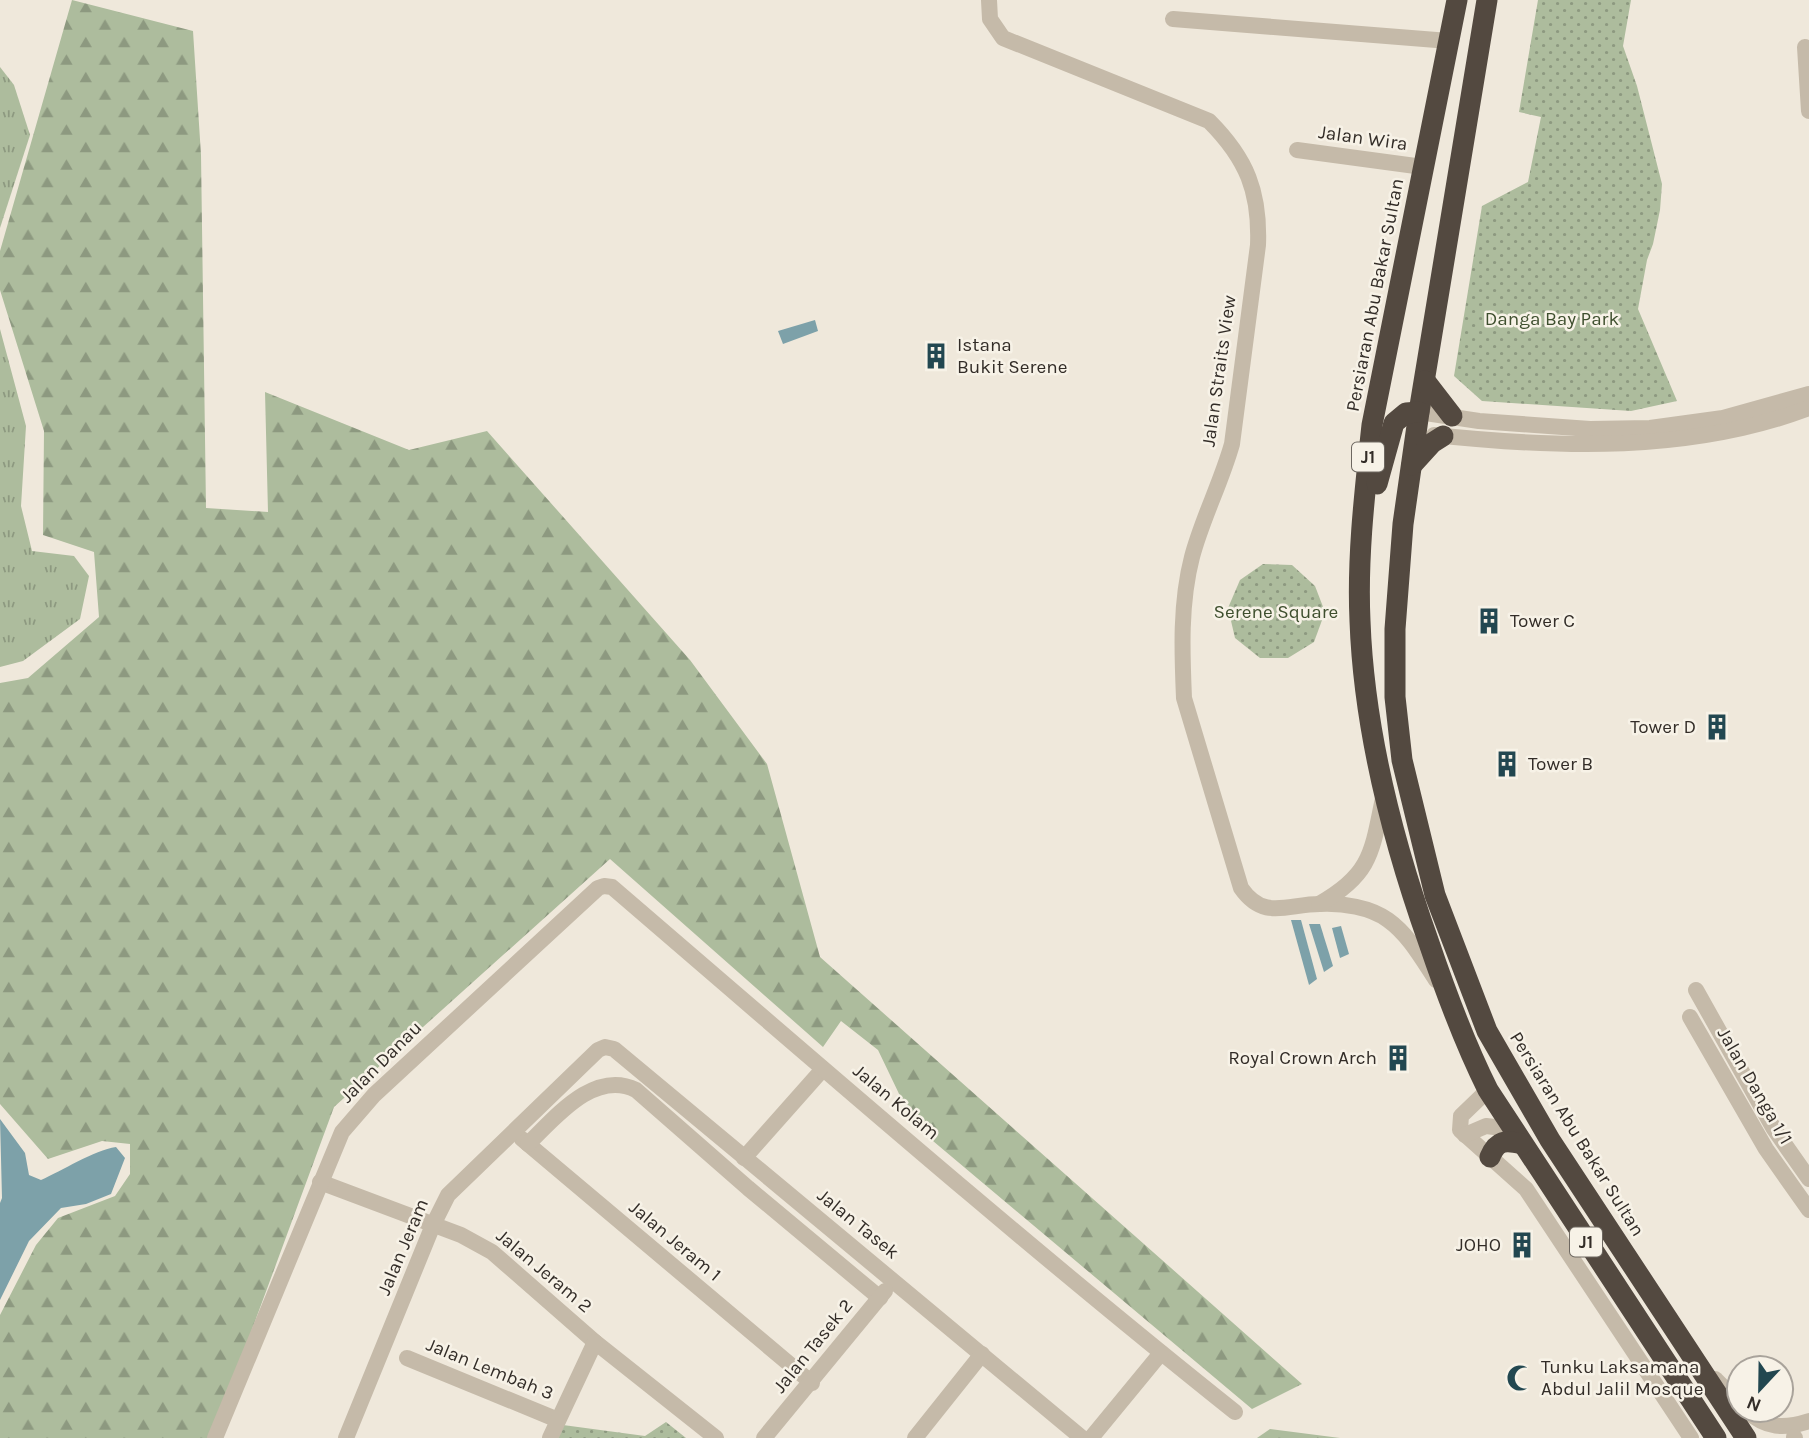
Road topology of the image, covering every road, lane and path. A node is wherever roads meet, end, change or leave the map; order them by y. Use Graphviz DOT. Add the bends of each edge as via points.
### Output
graph roads {
  1 [pos="989,0"];
  2 [pos="1457,0"];
  3 [pos="1487,0"];
  4 [pos="1497,0"];
  5 [pos="1173,19"];
  6 [pos="1449,41"];
  7 [pos="1805,47"];
  8 [pos="1809,111"];
  9 [pos="1468,115"];
  10 [pos="1297,150"];
  11 [pos="1423,167"];
  12 [pos="1401,281"];
  13 [pos="1425,381"];
  14 [pos="1809,394"];
  15 [pos="1809,408"];
  16 [pos="1419,412"];
  17 [pos="1394,423"];
  18 [pos="1448,426"];
  19 [pos="1416,433"];
  20 [pos="1412,465"];
  21 [pos="1361,579"];
  22 [pos="1385,790"];
  23 [pos="604,886"];
  24 [pos="1319,904"];
  25 [pos="1696,990"];
  26 [pos="1447,997"];
  27 [pos="1690,1017"];
  28 [pos="606,1047"];
  29 [pos="823,1069"];
  30 [pos="1488,1090"];
  31 [pos="513,1130"];
  32 [pos="1465,1135"];
  33 [pos="1516,1136"];
  34 [pos="528,1144"];
  35 [pos="1490,1157"];
  36 [pos="744,1158"];
  37 [pos="1809,1179"];
  38 [pos="320,1182"];
  39 [pos="1809,1210"];
  40 [pos="433,1225"];
  41 [pos="894,1280"];
  42 [pos="880,1297"];
  43 [pos="595,1342"];
  44 [pos="1161,1353"];
  45 [pos="982,1354"];
  46 [pos="407,1358"];
  47 [pos="1693,1358"];
  48 [pos="812,1382"];
  49 [pos="1725,1389"];
  50 [pos="1235,1412"];
  51 [pos="558,1420"];
  52 [pos="1809,1422"];
  53 [pos="1764,1424"];
  54 [pos="1809,1432"];
  55 [pos="215,1438"];
  56 [pos="346,1438"];
  57 [pos="550,1438"];
  58 [pos="716,1438"];
  59 [pos="764,1438"];
  60 [pos="915,1438"];
  61 [pos="1082,1438"];
  62 [pos="1091,1438"];
  63 [pos="1691,1438"];
  64 [pos="1716,1438"];
  65 [pos="1746,1438"];
  66 [pos="1794,1438"];
  1 -- 24 [label="street, Jalan Straits View" via="990,19 1003,38 1209,121 1229,141 1251,181 1259,217 1257,258 1232,444 1192,557 1185,591 1185,698 1241,888 1250,900 1264,907"];
  2 -- 6 [label="highway, Persiaran Abu Bakar Sultan / J1"];
  3 -- 9 [label="highway, Persiaran Abu Bakar Sultan / J1"];
  4 -- 9 [label="street" via="1484,67"];
  5 -- 6 [label="street"];
  6 -- 11 [label="highway, Persiaran Abu Bakar Sultan / J1"];
  7 -- 8 [label="street"];
  9 -- 13 [label="highway, Persiaran Abu Bakar Sultan / J1"];
  10 -- 11 [label="street, Jalan Wira"];
  11 -- 12 [label="highway, Persiaran Abu Bakar Sultan / J1"];
  12 -- 17 [label="highway" via="1386,393"];
  12 -- 21 [label="highway, Persiaran Abu Bakar Sultan / J1" via="1372,425"];
  13 -- 16 [label="highway, Persiaran Abu Bakar Sultan / J1"];
  13 -- 18 [label="highway"];
  14 -- 18 [label="street" via="1723,418 1650,428"];
  15 -- 18 [label="street" via="1723,432 1639,443 1478,440"];
  16 -- 17 [label="highway" via="1406,412"];
  16 -- 18 [label="street"];
  16 -- 19 [label="highway, Persiaran Abu Bakar Sultan / J1"];
  17 -- 19 [label="highway"];
  17 -- 21 [label="highway"];
  18 -- 19 [label="street"];
  18 -- 20 [label="highway"];
  19 -- 20 [label="highway, Persiaran Abu Bakar Sultan / J1"];
  20 -- 47 [label="highway, Persiaran Abu Bakar Sultan / J1" via="1395,628 1395,697 1402,760 1435,895 1487,1031 1550,1140"];
  21 -- 22 [label="highway, Persiaran Abu Bakar Sultan / J1" via="1364,682"];
  22 -- 24 [label="street, Jalan Straits View" via="1365,866 1346,887"];
  22 -- 26 [label="highway, Persiaran Abu Bakar Sultan / J1" via="1412,895"];
  23 -- 29 [label="street, Jalan Kolam" via="612,887"];
  23 -- 38 [label="street, Jalan Danau" via="374,1095 342,1132"];
  24 -- 26 [label="street, Jalan Straits View" via="1359,908 1388,920 1415,948"];
  25 -- 37 [label="street, Jalan Danga 1/1" via="1774,1129"];
  26 -- 30 [label="highway, Persiaran Abu Bakar Sultan / J1"];
  27 -- 39 [label="street, Jalan Danga 1/1" via="1766,1149"];
  28 -- 31 [label="street, Jalan Jeram"];
  28 -- 36 [label="street, Jalan Tasek"];
  29 -- 36 [label="street"];
  29 -- 44 [label="street, Jalan Kolam"];
  30 -- 32 [label="street" via="1461,1116 1460,1130"];
  30 -- 33 [label="highway, Persiaran Abu Bakar Sultan / J1"];
  31 -- 34 [label="street, Jalan Jeram 1"];
  31 -- 40 [label="street, Jalan Jeram" via="448,1195"];
  32 -- 33 [label="street" via="1486,1126"];
  32 -- 35 [label="street"];
  33 -- 35 [label="highway" via="1496,1144"];
  33 -- 64 [label="highway, Persiaran Abu Bakar Sultan / J1"];
  34 -- 42 [label="street" via="571,1102 605,1085 626,1085"];
  34 -- 48 [label="street, Jalan Jeram 1"];
  35 -- 63 [label="street" via="1526,1189"];
  36 -- 41 [label="street, Jalan Tasek"];
  38 -- 40 [label="street, Jalan Jeram 2"];
  38 -- 55 [label="street, Jalan Danau"];
  40 -- 43 [label="street, Jalan Jeram 2" via="492,1252"];
  40 -- 56 [label="street, Jalan Jeram"];
  41 -- 42 [label="street, Jalan Tasek 2"];
  41 -- 45 [label="street, Jalan Tasek"];
  42 -- 48 [label="street, Jalan Tasek 2"];
  43 -- 51 [label="street"];
  43 -- 58 [label="street, Jalan Jeram 2"];
  44 -- 50 [label="street, Jalan Kolam"];
  44 -- 62 [label="street"];
  45 -- 60 [label="street"];
  45 -- 61 [label="street, Jalan Tasek"];
  46 -- 51 [label="street, Jalan Lembah 3"];
  47 -- 49 [label="street"];
  47 -- 65 [label="highway, Persiaran Abu Bakar Sultan / J1"];
  48 -- 59 [label="street, Jalan Tasek 2"];
  51 -- 57 [label="street"];
  52 -- 53 [label="street" via="1784,1427"];
  54 -- 66 [label="street"];
}
